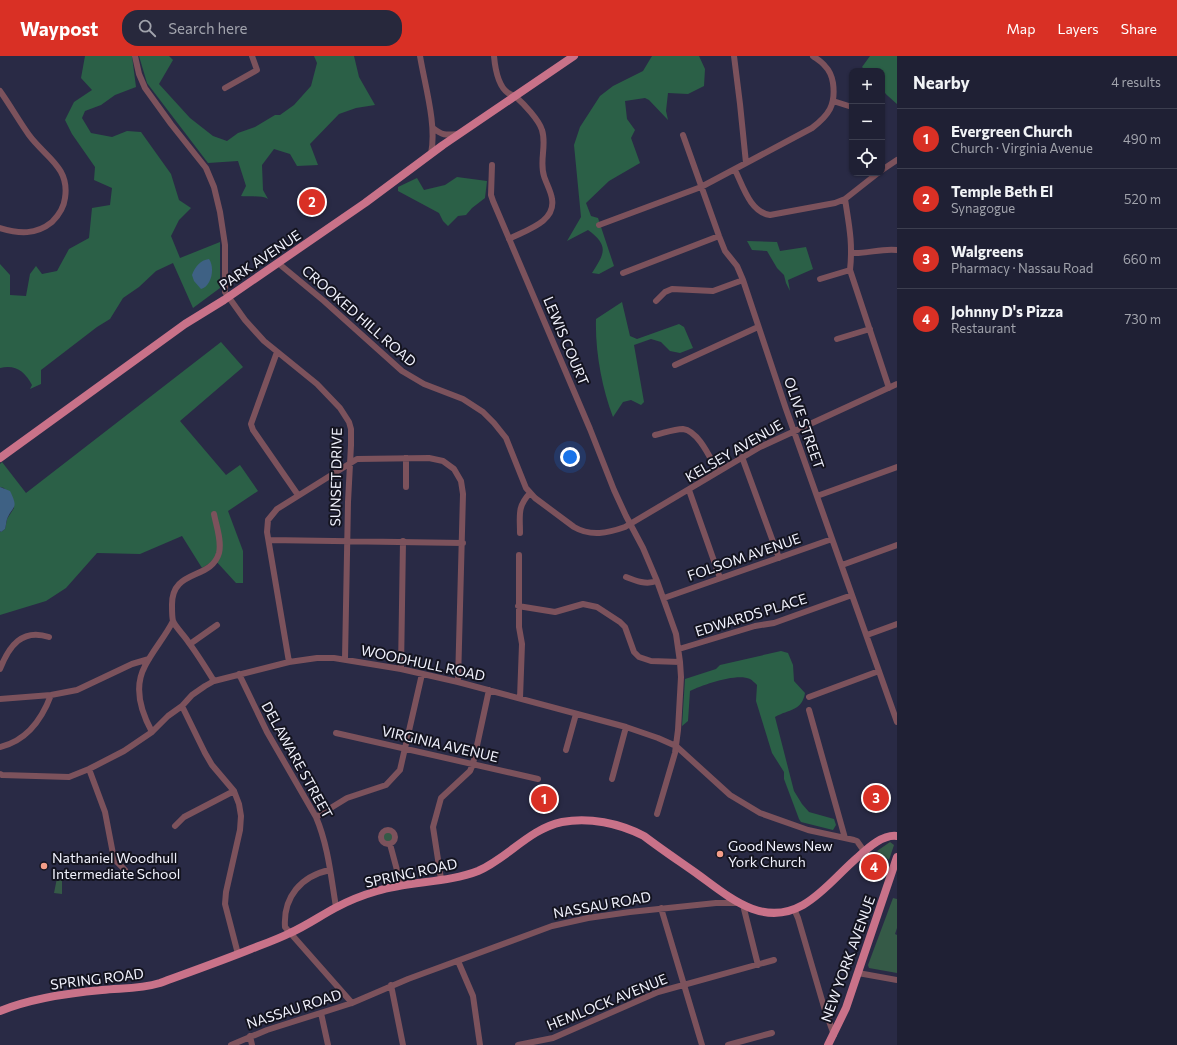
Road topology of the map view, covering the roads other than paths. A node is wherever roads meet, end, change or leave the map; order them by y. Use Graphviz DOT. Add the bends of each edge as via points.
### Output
graph roads {
  1 [pos="135,56"];
  2 [pos="252,56"];
  3 [pos="420,56"];
  4 [pos="494,56"];
  5 [pos="574,56"];
  6 [pos="734,56"];
  7 [pos="813,56"];
  8 [pos="225,88"];
  9 [pos="0,91"];
  10 [pos="515,96"];
  11 [pos="833,101"];
  12 [pos="849,106"];
  13 [pos="433,128"];
  14 [pos="460,134"];
  15 [pos="683,135"];
  16 [pos="443,145"];
  17 [pos="431,154"];
  18 [pos="897,160"];
  19 [pos="746,163"];
  20 [pos="492,164"];
  21 [pos="885,168"];
  22 [pos="735,170"];
  23 [pos="874,176"];
  24 [pos="701,187"];
  25 [pos="844,199"];
  26 [pos="599,225"];
  27 [pos="0,228"];
  28 [pos="719,236"];
  29 [pos="509,239"];
  30 [pos="897,250"];
  31 [pos="852,253"];
  32 [pos="278,263"];
  33 [pos="850,270"];
  34 [pos="622,274"];
  35 [pos="820,279"];
  36 [pos="743,280"];
  37 [pos="228,297"];
  38 [pos="656,302"];
  39 [pos="758,327"];
  40 [pos="870,329"];
  41 [pos="837,339"];
  42 [pos="277,352"];
  43 [pos="676,365"];
  44 [pos="897,384"];
  45 [pos="888,388"];
  46 [pos="699,428"];
  47 [pos="794,430"];
  48 [pos="694,434"];
  49 [pos="655,435"];
  50 [pos="1,455"];
  51 [pos="742,457"];
  52 [pos="406,458"];
  53 [pos="350,463"];
  54 [pos="897,467"];
  55 [pos="718,472"];
  56 [pos="406,487"];
  57 [pos="689,490"];
  58 [pos="530,493"];
  59 [pos="298,495"];
  60 [pos="817,496"];
  61 [pos="214,514"];
  62 [pos="631,525"];
  63 [pos="520,533"];
  64 [pos="832,539"];
  65 [pos="269,540"];
  66 [pos="347,541"];
  67 [pos="403,541"];
  68 [pos="462,543"];
  69 [pos="897,546"];
  70 [pos="519,554"];
  71 [pos="779,558"];
  72 [pos="842,565"];
  73 [pos="626,577"];
  74 [pos="720,578"];
  75 [pos="657,581"];
  76 [pos="852,595"];
  77 [pos="664,598"];
  78 [pos="518,606"];
  79 [pos="173,621"];
  80 [pos="897,624"];
  81 [pos="217,625"];
  82 [pos="867,635"];
  83 [pos="49,637"];
  84 [pos="190,644"];
  85 [pos="679,649"];
  86 [pos="149,659"];
  87 [pos="345,659"];
  88 [pos="289,662"];
  89 [pos="680,662"];
  90 [pos="0,669"];
  91 [pos="401,669"];
  92 [pos="879,671"];
  93 [pos="239,674"];
  94 [pos="422,674"];
  95 [pos="214,681"];
  96 [pos="458,682"];
  97 [pos="489,690"];
  98 [pos="51,695"];
  99 [pos="809,697"];
  100 [pos="520,698"];
  101 [pos="0,699"];
  102 [pos="894,704"];
  103 [pos="182,706"];
  104 [pos="810,710"];
  105 [pos="576,714"];
  106 [pos="897,722"];
  107 [pos="626,727"];
  108 [pos="152,732"];
  109 [pos="336,733"];
  110 [pos="0,746"];
  111 [pos="676,746"];
  112 [pos="405,749"];
  113 [pos="566,750"];
  114 [pos="472,764"];
  115 [pos="89,769"];
  116 [pos="0,774"];
  117 [pos="538,779"];
  118 [pos="612,779"];
  119 [pos="234,790"];
  120 [pos="657,814"];
  121 [pos="316,817"];
  122 [pos="175,826"];
  123 [pos="897,836"];
  124 [pos="846,838"];
  125 [pos="390,844"];
  126 [pos="864,850"];
  127 [pos="897,857"];
  128 [pos="125,870"];
  129 [pos="330,870"];
  130 [pos="442,879"];
  131 [pos="400,886"];
  132 [pos="741,904"];
  133 [pos="336,907"];
  134 [pos="661,908"];
  135 [pos="794,909"];
  136 [pos="290,933"];
  137 [pos="238,954"];
  138 [pos="774,960"];
  139 [pos="458,961"];
  140 [pos="758,965"];
  141 [pos="858,973"];
  142 [pos="897,980"];
  143 [pos="391,985"];
  144 [pos="684,985"];
  145 [pos="352,1003"];
  146 [pos="0,1011"];
  147 [pos="321,1013"];
  148 [pos="772,1033"];
  149 [pos="834,1035"];
  150 [pos="250,1036"];
  151 [pos="554,1042"];
  152 [pos="740,1043"];
  153 [pos="231,1045"];
  154 [pos="252,1045"];
  155 [pos="328,1045"];
  156 [pos="403,1045"];
  157 [pos="480,1045"];
  158 [pos="518,1045"];
  159 [pos="702,1045"];
  160 [pos="728,1045"];
  161 [pos="828,1045"];
  1 -- 37 [label="street" via="145,88 206,168 214,187 225,245 224,286"];
  2 -- 8 [label="street" via="257,70"];
  3 -- 13 [label="street"];
  4 -- 10 [label="street" via="502,84 507,92"];
  5 -- 10 [label="main road, PARK AVENUE"];
  6 -- 19 [label="street"];
  7 -- 11 [label="street" via="832,76"];
  9 -- 27 [label="street" via="30,136 58,167 64,177 66,189 65,202 54,220 45,228 23,233"];
  10 -- 14 [label="main road, PARK AVENUE"];
  10 -- 29 [label="street" via="542,130 542,164 553,199 552,211 544,221"];
  11 -- 12 [label="street"];
  11 -- 19 [label="street" via="829,112 812,128"];
  13 -- 14 [label="street" via="441,134"];
  13 -- 16 [label="street"];
  13 -- 17 [label="street"];
  14 -- 16 [label="main road, PARK AVENUE"];
  15 -- 24 [label="street, OLIVE STREET"];
  16 -- 17 [label="main road, PARK AVENUE"];
  17 -- 32 [label="main road, PARK AVENUE" via="366,203"];
  18 -- 21 [label="street"];
  19 -- 22 [label="street"];
  20 -- 29 [label="street, LEWIS COURT" via="493,201"];
  22 -- 24 [label="street"];
  22 -- 25 [label="street" via="756,209 765,214 776,215"];
  23 -- 25 [label="street"];
  24 -- 26 [label="street"];
  24 -- 28 [label="street, OLIVE STREET"];
  25 -- 31 [label="street" via="852,237"];
  28 -- 34 [label="street"];
  28 -- 36 [label="street, OLIVE STREET"];
  29 -- 62 [label="street, LEWIS COURT"];
  30 -- 31 [label="street"];
  31 -- 33 [label="street"];
  32 -- 37 [label="main road, PARK AVENUE"];
  32 -- 58 [label="street, CROOKED HILL ROAD" via="402,371 424,384 463,399 494,422 506,438"];
  33 -- 35 [label="street"];
  33 -- 40 [label="street"];
  36 -- 38 [label="street" via="712,291 672,289 665,292"];
  36 -- 39 [label="street, OLIVE STREET"];
  37 -- 42 [label="street, SUNSET DRIVE" via="245,320"];
  37 -- 50 [label="main road, PARK AVENUE" via="185,324"];
  39 -- 43 [label="street"];
  39 -- 47 [label="street, OLIVE STREET"];
  40 -- 41 [label="street"];
  40 -- 45 [label="street"];
  42 -- 53 [label="street, SUNSET DRIVE" via="316,384 346,416 351,429"];
  42 -- 59 [label="street" via="251,424"];
  44 -- 45 [label="street, KELSEY AVENUE"];
  45 -- 47 [label="street, KELSEY AVENUE"];
  46 -- 48 [label="street"];
  47 -- 51 [label="street, KELSEY AVENUE"];
  47 -- 60 [label="street, OLIVE STREET"];
  48 -- 49 [label="street" via="684,429"];
  48 -- 55 [label="street"];
  51 -- 55 [label="street, KELSEY AVENUE"];
  51 -- 71 [label="street"];
  52 -- 53 [label="street" via="356,458"];
  52 -- 56 [label="street"];
  52 -- 68 [label="street" via="443,461 454,469 461,481 463,494"];
  53 -- 59 [label="street"];
  53 -- 66 [label="street, SUNSET DRIVE"];
  54 -- 60 [label="street"];
  55 -- 57 [label="street, KELSEY AVENUE"];
  57 -- 62 [label="street, KELSEY AVENUE"];
  57 -- 74 [label="street"];
  58 -- 62 [label="street, CROOKED HILL ROAD" via="585,532 608,532"];
  58 -- 63 [label="street" via="520,507"];
  59 -- 65 [label="street" via="277,509 268,520"];
  60 -- 64 [label="street, OLIVE STREET"];
  61 -- 79 [label="street" via="220,542 219,552 210,567 184,579 176,586 172,597"];
  62 -- 75 [label="street"];
  64 -- 71 [label="street, FOLSOM AVENUE"];
  64 -- 72 [label="street, OLIVE STREET"];
  65 -- 66 [label="street"];
  65 -- 88 [label="street"];
  66 -- 67 [label="street"];
  66 -- 87 [label="street, SUNSET DRIVE"];
  67 -- 68 [label="street"];
  67 -- 91 [label="street"];
  68 -- 96 [label="street"];
  69 -- 72 [label="street"];
  70 -- 78 [label="street"];
  71 -- 74 [label="street, FOLSOM AVENUE"];
  72 -- 76 [label="street, OLIVE STREET"];
  73 -- 75 [label="street" via="644,582"];
  74 -- 77 [label="street, FOLSOM AVENUE"];
  75 -- 77 [label="street"];
  76 -- 82 [label="street, OLIVE STREET"];
  76 -- 85 [label="street, EDWARDS PLACE" via="774,623 755,626"];
  77 -- 85 [label="street"];
  78 -- 89 [label="street" via="555,612 583,604 597,607 625,627 634,652 639,657 651,661"];
  78 -- 100 [label="street" via="518,627 522,644"];
  79 -- 84 [label="street"];
  79 -- 86 [label="street" via="168,633"];
  80 -- 82 [label="street"];
  81 -- 84 [label="street"];
  82 -- 92 [label="street, OLIVE STREET"];
  83 -- 90 [label="street" via="38,633 24,636 5,656"];
  84 -- 95 [label="street"];
  85 -- 89 [label="street"];
  86 -- 98 [label="street" via="132,664 77,690"];
  86 -- 108 [label="street" via="144,668 139,692 140,705"];
  87 -- 88 [label="street, WOODHULL ROAD" via="317,658"];
  87 -- 91 [label="street, WOODHULL ROAD"];
  88 -- 93 [label="street, WOODHULL ROAD"];
  89 -- 111 [label="street" via="680,707"];
  91 -- 94 [label="street, WOODHULL ROAD"];
  92 -- 99 [label="street"];
  92 -- 102 [label="street, OLIVE STREET"];
  93 -- 95 [label="street, WOODHULL ROAD"];
  93 -- 121 [label="street, DELAWARE STREET" via="267,732"];
  94 -- 96 [label="street, WOODHULL ROAD"];
  94 -- 112 [label="street"];
  95 -- 103 [label="street, WOODHULL ROAD" via="192,695"];
  96 -- 97 [label="street, WOODHULL ROAD"];
  97 -- 100 [label="street, WOODHULL ROAD"];
  97 -- 114 [label="street"];
  98 -- 101 [label="street"];
  98 -- 110 [label="street" via="31,729 22,738"];
  100 -- 105 [label="street, WOODHULL ROAD"];
  102 -- 106 [label="street, OLIVE STREET"];
  103 -- 108 [label="street, WOODHULL ROAD"];
  103 -- 119 [label="street" via="212,765"];
  104 -- 124 [label="street"];
  105 -- 107 [label="street, WOODHULL ROAD"];
  105 -- 113 [label="street"];
  107 -- 111 [label="street, WOODHULL ROAD"];
  107 -- 118 [label="street"];
  108 -- 115 [label="street, WOODHULL ROAD"];
  109 -- 112 [label="street, VIRGINIA AVENUE"];
  111 -- 120 [label="street"];
  111 -- 124 [label="street, WOODHULL ROAD" via="741,802 772,818 814,832"];
  112 -- 114 [label="street, VIRGINIA AVENUE"];
  112 -- 121 [label="street" via="400,770 386,785 347,798"];
  114 -- 117 [label="street, VIRGINIA AVENUE"];
  114 -- 130 [label="street" via="470,771 441,798 433,826"];
  115 -- 116 [label="street, WOODHULL ROAD" via="68,777"];
  115 -- 128 [label="street" via="105,812 114,859"];
  119 -- 122 [label="street" via="184,817"];
  119 -- 137 [label="street" via="241,816 240,830 225,904"];
  121 -- 129 [label="street, DELAWARE STREET" via="325,842"];
  123 -- 126 [label="main road, NASSAU ROAD" via="890,835"];
  124 -- 126 [label="street, WOODHULL ROAD" via="857,841"];
  125 -- 131 [label="street"];
  126 -- 135 [label="main road, NASSAU ROAD" via="816,896"];
  127 -- 141 [label="main road, NEW YORK AVENUE"];
  129 -- 133 [label="street, DELAWARE STREET"];
  129 -- 136 [label="street" via="313,875 296,888 285,912 285,927"];
  130 -- 131 [label="main road, SPRING ROAD"];
  130 -- 132 [label="main road, SPRING ROAD" via="479,870 496,862 529,837 550,826 584,820 623,827 644,836"];
  131 -- 133 [label="main road, SPRING ROAD" via="379,890"];
  132 -- 134 [label="street, NASSAU ROAD" via="716,903"];
  132 -- 135 [label="main road, NASSAU ROAD" via="773,914"];
  132 -- 140 [label="street"];
  133 -- 136 [label="main road, SPRING ROAD"];
  134 -- 139 [label="street, NASSAU ROAD" via="564,922"];
  134 -- 144 [label="street"];
  135 -- 149 [label="street"];
  136 -- 137 [label="main road, SPRING ROAD"];
  136 -- 145 [label="street"];
  137 -- 146 [label="main road, SPRING ROAD" via="146,987 56,995"];
  138 -- 140 [label="street, HEMLOCK AVENUE"];
  139 -- 143 [label="street, NASSAU ROAD"];
  139 -- 157 [label="street" via="473,996"];
  140 -- 144 [label="street, HEMLOCK AVENUE"];
  141 -- 142 [label="street"];
  141 -- 149 [label="main road, NEW YORK AVENUE"];
  143 -- 145 [label="street, NASSAU ROAD"];
  143 -- 156 [label="street"];
  144 -- 151 [label="street, HEMLOCK AVENUE" via="639,1000"];
  144 -- 159 [label="street"];
  145 -- 147 [label="street, NASSAU ROAD"];
  147 -- 150 [label="street, NASSAU ROAD"];
  147 -- 155 [label="street"];
  148 -- 152 [label="street"];
  149 -- 161 [label="main road, NEW YORK AVENUE"];
  150 -- 153 [label="street, NASSAU ROAD"];
  150 -- 154 [label="street"];
  151 -- 158 [label="street, HEMLOCK AVENUE"];
  152 -- 160 [label="street"];
}
